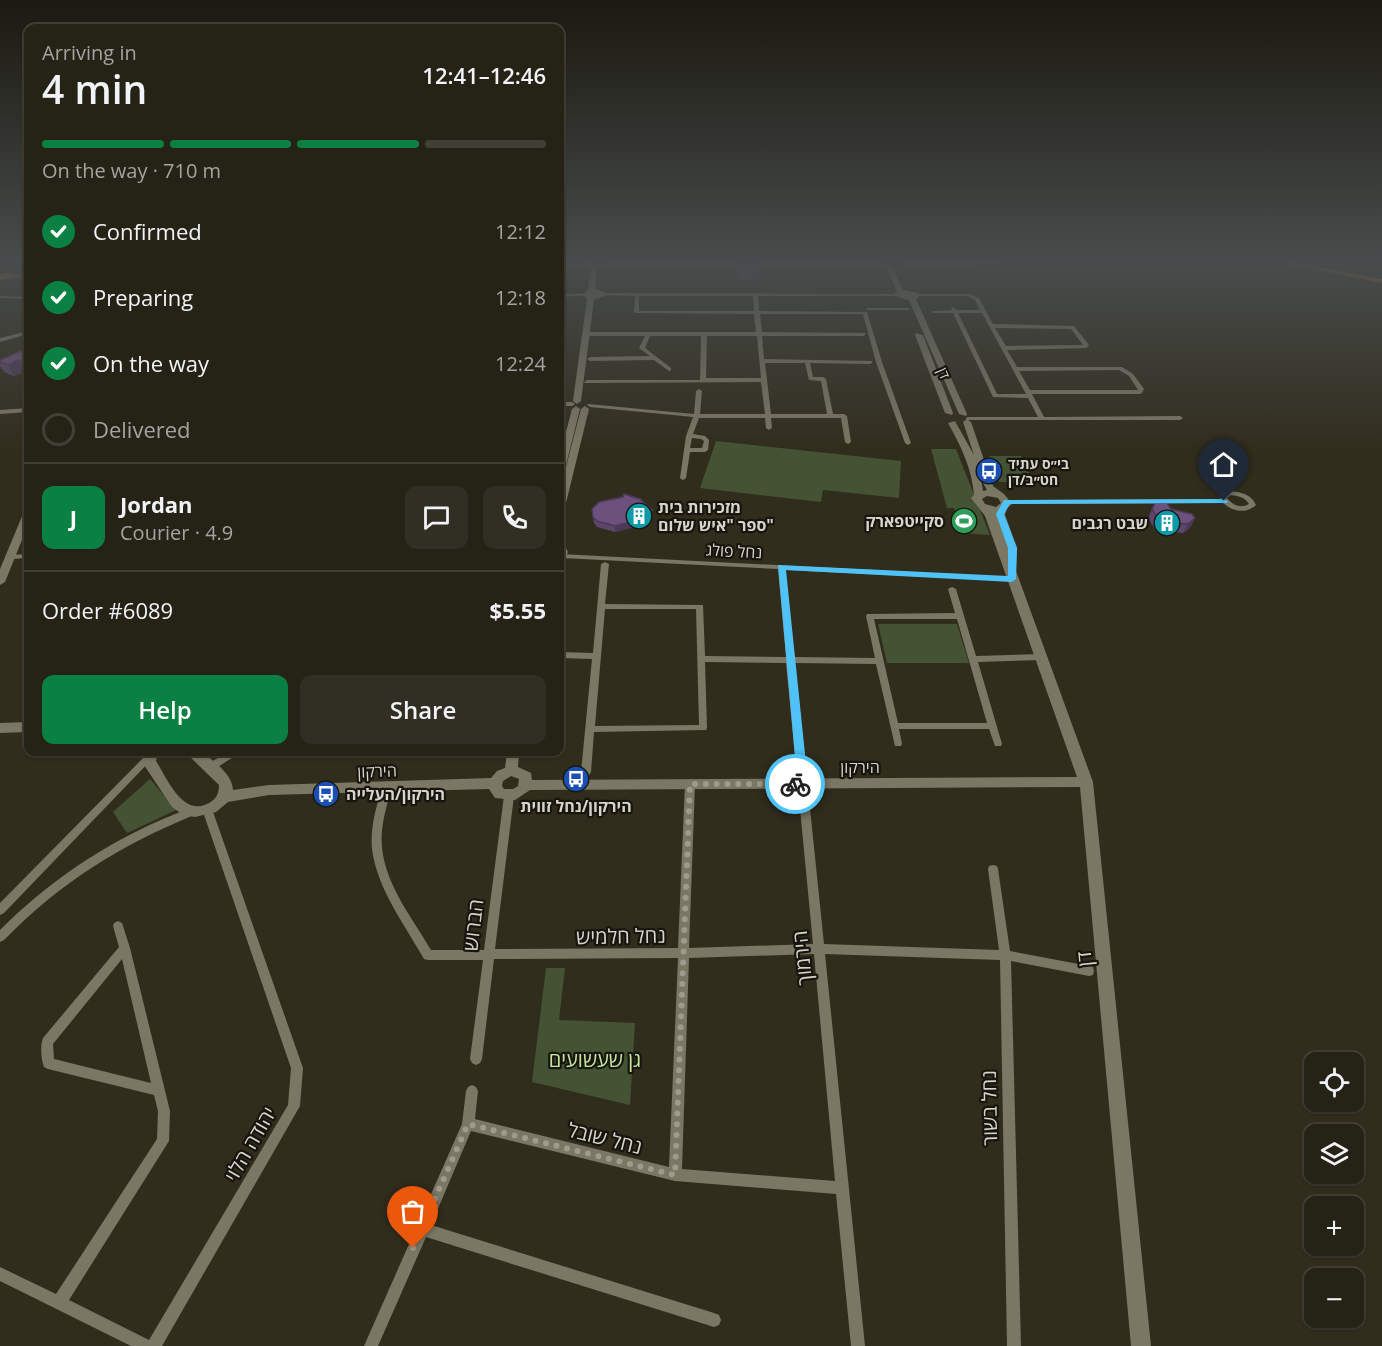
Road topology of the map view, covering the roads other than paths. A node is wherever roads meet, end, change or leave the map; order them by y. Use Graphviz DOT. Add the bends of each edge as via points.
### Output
graph roads {
  1 [pos="591,324"];
  2 [pos="758,324"];
  3 [pos="868,324"];
  4 [pos="914,324"];
  5 [pos="920,324"];
  6 [pos="961,324"];
  7 [pos="990,324"];
  8 [pos="992,327"];
  9 [pos="24,334"];
  10 [pos="590,334"];
  11 [pos="648,334"];
  12 [pos="704,334"];
  13 [pos="759,334"];
  14 [pos="863,334"];
  15 [pos="0,340"];
  16 [pos="1004,348"];
  17 [pos="655,358"];
  18 [pos="590,359"];
  19 [pos="762,361"];
  20 [pos="807,361"];
  21 [pos="870,362"];
  22 [pos="669,369"];
  23 [pos="1015,369"];
  24 [pos="764,380"];
  25 [pos="699,381"];
  26 [pos="587,382"];
  27 [pos="699,392"];
  28 [pos="1029,394"];
  29 [pos="564,404"];
  30 [pos="581,405"];
  31 [pos="24,410"];
  32 [pos="0,412"];
  33 [pos="949,413"];
  34 [pos="697,416"];
  35 [pos="768,416"];
  36 [pos="830,416"];
  37 [pos="966,418"];
  38 [pos="1042,418"];
  39 [pos="1180,418"];
  40 [pos="952,423"];
  41 [pos="769,428"];
  42 [pos="689,436"];
  43 [pos="564,440"];
  44 [pos="848,442"];
  45 [pos="908,443"];
  46 [pos="687,450"];
  47 [pos="683,478"];
  48 [pos="564,488"];
  49 [pos="997,494"];
  50 [pos="978,495"];
  51 [pos="1224,501"];
  52 [pos="1004,505"];
  53 [pos="982,506"];
  54 [pos="24,524"];
  55 [pos="564,554"];
  56 [pos="12,556"];
  57 [pos="24,556"];
  58 [pos="605,564"];
  59 [pos="781,567"];
  60 [pos="1012,579"];
  61 [pos="0,582"];
  62 [pos="952,589"];
  63 [pos="601,606"];
  64 [pos="960,616"];
  65 [pos="564,655"];
  66 [pos="596,656"];
  67 [pos="1041,657"];
  68 [pos="702,659"];
  69 [pos="790,659"];
  70 [pos="972,659"];
  71 [pos="879,661"];
  72 [pos="894,726"];
  73 [pos="993,726"];
  74 [pos="24,727"];
  75 [pos="0,728"];
  76 [pos="589,729"];
  77 [pos="898,744"];
  78 [pos="998,744"];
  79 [pos="149,756"];
  80 [pos="150,756"];
  81 [pos="198,756"];
  82 [pos="228,756"];
  83 [pos="513,756"];
  84 [pos="210,767"];
  85 [pos="511,771"];
  86 [pos="586,772"];
  87 [pos="1086,782"];
  88 [pos="495,783"];
  89 [pos="803,783"];
  90 [pos="690,784"];
  91 [pos="526,785"];
  92 [pos="387,788"];
  93 [pos="509,796"];
  94 [pos="224,797"];
  95 [pos="207,809"];
  96 [pos="191,812"];
  97 [pos="993,869"];
  98 [pos="0,910"];
  99 [pos="118,926"];
  100 [pos="0,937"];
  101 [pos="125,948"];
  102 [pos="819,949"];
  103 [pos="683,953"];
  104 [pos="1005,955"];
  105 [pos="489,956"];
  106 [pos="1089,971"];
  107 [pos="476,1059"];
  108 [pos="157,1090"];
  109 [pos="472,1091"];
  110 [pos="468,1124"];
  111 [pos="675,1175"];
  112 [pos="842,1188"];
  113 [pos="422,1229"];
  114 [pos="0,1274"];
  115 [pos="59,1303"];
  116 [pos="714,1320"];
  117 [pos="146,1346"];
  118 [pos="154,1346"];
  119 [pos="371,1346"];
  120 [pos="858,1346"];
  121 [pos="1014,1346"];
  122 [pos="1141,1346"];
  1 -- 10 [label="street"];
  2 -- 13 [label="street"];
  3 -- 45 [label="street"];
  4 -- 33 [label="street, דן"];
  5 -- 37 [label="street, דן"];
  6 -- 28 [label="street" via="995,396"];
  7 -- 8 [label="street"];
  8 -- 16 [label="street"];
  8 -- 16 [label="street" via="1072,327 1086,345"];
  9 -- 15 [label="street"];
  10 -- 11 [label="street"];
  10 -- 18 [label="street"];
  10 -- 30 [label="street"];
  11 -- 12 [label="street"];
  11 -- 17 [label="street" via="642,348"];
  12 -- 13 [label="street"];
  12 -- 24 [label="street" via="703,380"];
  13 -- 14 [label="street"];
  13 -- 19 [label="street"];
  16 -- 23 [label="street"];
  17 -- 18 [label="street"];
  17 -- 22 [label="street"];
  18 -- 26 [label="street"];
  19 -- 20 [label="street"];
  19 -- 24 [label="street"];
  20 -- 21 [label="street"];
  20 -- 36 [label="street" via="811,379 823,379"];
  23 -- 28 [label="street"];
  23 -- 28 [label="street" via="1120,368 1131,375 1141,390"];
  24 -- 35 [label="street"];
  25 -- 26 [label="street"];
  26 -- 30 [label="street"];
  27 -- 34 [label="street"];
  28 -- 38 [label="street"];
  29 -- 30 [label="street"];
  30 -- 34 [label="street"];
  30 -- 43 [label="street"];
  30 -- 48 [label="street"];
  31 -- 32 [label="street"];
  33 -- 37 [label="street"];
  33 -- 40 [label="street, דן" via="944,418"];
  34 -- 35 [label="street"];
  34 -- 42 [label="street"];
  35 -- 36 [label="street"];
  35 -- 41 [label="street"];
  36 -- 44 [label="street" via="844,417"];
  37 -- 38 [label="street"];
  37 -- 40 [label="street"];
  37 -- 49 [label="street, דן" via="989,487"];
  38 -- 39 [label="street"];
  40 -- 50 [label="street" via="979,486"];
  42 -- 46 [label="street"];
  42 -- 46 [label="street" via="707,441 705,450"];
  46 -- 47 [label="street"];
  49 -- 50 [label="street"];
  49 -- 52 [label="street"];
  50 -- 53 [label="street, דן" via="976,501"];
  51 -- 52 [label="street"];
  52 -- 53 [label="street" via="992,510"];
  52 -- 60 [label="street, דן" via="1000,514 1012,548"];
  53 -- 60 [label="street, דן" via="990,515"];
  54 -- 56 [label="street"];
  55 -- 59 [label="street, נחל פולג"];
  56 -- 57 [label="street"];
  56 -- 61 [label="street"];
  58 -- 63 [label="street"];
  59 -- 60 [label="street, נחל פולג"];
  59 -- 69 [label="street, הירמוך"];
  60 -- 67 [label="street, דן"];
  62 -- 64 [label="street"];
  63 -- 66 [label="street"];
  63 -- 68 [label="street" via="700,607"];
  64 -- 70 [label="street"];
  64 -- 71 [label="street" via="870,616"];
  65 -- 66 [label="street"];
  66 -- 76 [label="street"];
  67 -- 70 [label="street"];
  67 -- 87 [label="street, דן"];
  68 -- 69 [label="street"];
  68 -- 76 [label="street" via="703,729"];
  69 -- 71 [label="street"];
  69 -- 89 [label="street, הירמוך"];
  70 -- 73 [label="street"];
  71 -- 72 [label="street"];
  72 -- 73 [label="street"];
  72 -- 77 [label="street"];
  73 -- 78 [label="street"];
  74 -- 75 [label="street"];
  76 -- 86 [label="street"];
  79 -- 98 [label="street"];
  80 -- 96 [label="street" via="149,762 179,805"];
  81 -- 84 [label="street"];
  82 -- 84 [label="street"];
  83 -- 85 [label="street"];
  84 -- 94 [label="street" via="226,782"];
  85 -- 88 [label="street" via="500,775"];
  85 -- 91 [label="street" via="524,774"];
  87 -- 89 [label="street, הירקון"];
  87 -- 122 [label="street, דן"];
  88 -- 92 [label="street, הירקון"];
  88 -- 93 [label="street" via="496,791"];
  89 -- 90 [label="street, הירקון"];
  89 -- 102 [label="street, הירמוך"];
  90 -- 91 [label="street, הירקון"];
  90 -- 103 [label="street"];
  91 -- 93 [label="street" via="520,793"];
  92 -- 94 [label="street, הירקון" via="269,790"];
  92 -- 105 [label="street, נחל חלמיש" via="376,834 378,855 384,876 428,955"];
  93 -- 105 [label="street, הברוש"];
  94 -- 95 [label="street"];
  95 -- 96 [label="street"];
  95 -- 118 [label="street, יהודה הלוי" via="297,1068 294,1106"];
  96 -- 100 [label="street" via="161,823 51,889"];
  97 -- 104 [label="street, נחל בשור"];
  99 -- 101 [label="street"];
  101 -- 108 [label="street"];
  101 -- 108 [label="street" via="47,1042 48,1063"];
  102 -- 103 [label="street, נחל חלמיש"];
  102 -- 104 [label="street, נחל חלמיש"];
  102 -- 112 [label="street, הירמוך"];
  103 -- 105 [label="street, נחל חלמיש"];
  103 -- 111 [label="street"];
  104 -- 106 [label="street, נחל חלמיש"];
  104 -- 121 [label="street, נחל בשור"];
  105 -- 107 [label="street, הברוש"];
  108 -- 115 [label="street" via="164,1111 163,1141"];
  109 -- 110 [label="street"];
  110 -- 111 [label="street, נחל שובל"];
  110 -- 113 [label="street"];
  111 -- 112 [label="street, נחל שובל"];
  112 -- 120 [label="street, הירמוך"];
  113 -- 116 [label="street"];
  113 -- 119 [label="street"];
  114 -- 115 [label="street"];
  115 -- 117 [label="street"];
}
